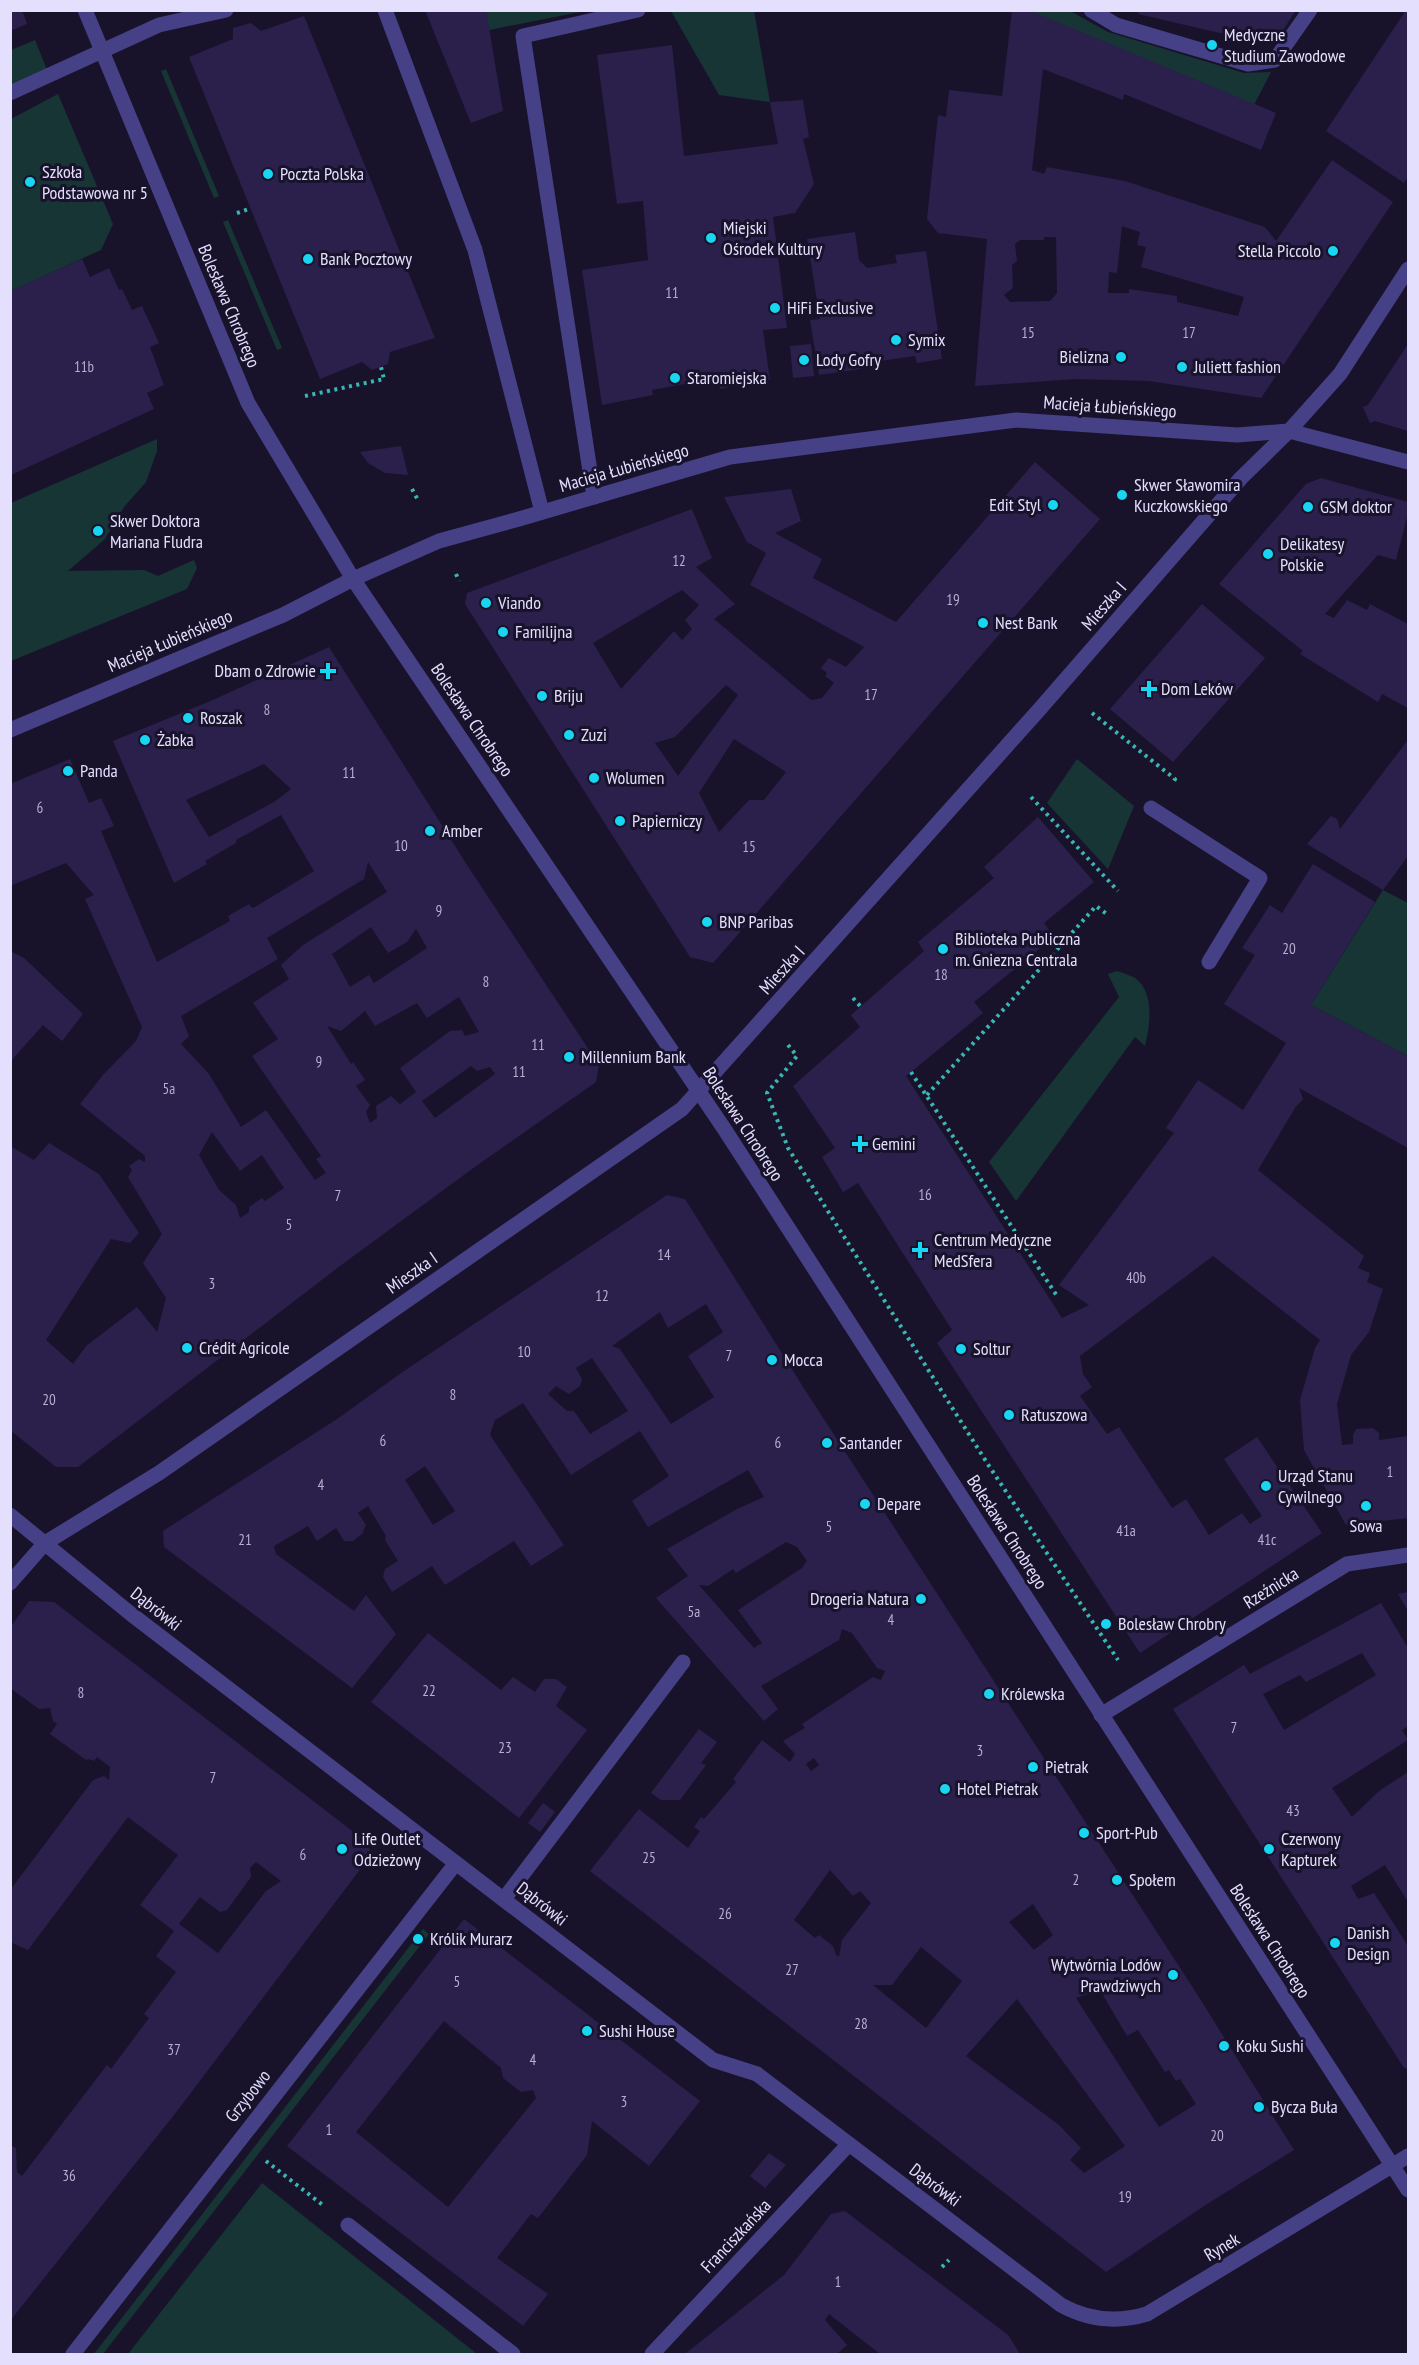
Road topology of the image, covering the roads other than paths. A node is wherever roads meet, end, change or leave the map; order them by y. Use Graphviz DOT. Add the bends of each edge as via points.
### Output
graph roads {
  1 [pos="85,10"];
  2 [pos="226,10"];
  3 [pos="385,10"];
  4 [pos="638,10"];
  5 [pos="1091,10"];
  6 [pos="1310,10"];
  7 [pos="103,52"];
  8 [pos="10,93"];
  9 [pos="1408,269"];
  10 [pos="1289,431"];
  11 [pos="1408,462"];
  12 [pos="594,497"];
  13 [pos="542,512"];
  14 [pos="353,579"];
  15 [pos="10,730"];
  16 [pos="1155,810"];
  17 [pos="1209,963"];
  18 [pos="699,1092"];
  19 [pos="10,1515"];
  20 [pos="45,1543"];
  21 [pos="1408,1555"];
  22 [pos="10,1583"];
  23 [pos="683,1662"];
  24 [pos="1101,1715"];
  25 [pos="456,1863"];
  26 [pos="504,1899"];
  27 [pos="849,2144"];
  28 [pos="1408,2156"];
  29 [pos="1393,2165"];
  30 [pos="1408,2190"];
  31 [pos="348,2225"];
  32 [pos="1060,2305"];
  33 [pos="73,2355"];
  34 [pos="513,2355"];
  35 [pos="652,2355"];
  1 -- 7 [label="street, Bolesława Chrobrego"];
  2 -- 7 [label="street" via="159,25"];
  3 -- 13 [label="street" via="475,250"];
  4 -- 12 [label="street" via="523,36"];
  5 -- 6 [label="street" via="1116,25 1248,64 1275,60"];
  7 -- 8 [label="street"];
  7 -- 14 [label="street, Bolesława Chrobrego" via="248,403"];
  9 -- 10 [label="street, Mieszka I" via="1340,374"];
  10 -- 11 [label="street, Macieja Łubieńskiego"];
  10 -- 12 [label="street, Macieja Łubieńskiego" via="1237,435 1016,420 730,457"];
  10 -- 18 [label="street, Mieszka I" via="1241,478"];
  12 -- 13 [label="street, Macieja Łubieńskiego"];
  13 -- 14 [label="street, Macieja Łubieńskiego" via="439,541"];
  14 -- 15 [label="street, Macieja Łubieńskiego" via="283,615"];
  14 -- 18 [label="street, Bolesława Chrobrego"];
  16 -- 17 [label="street" via="1260,878"];
  18 -- 20 [label="street, Mieszka I" via="682,1109 159,1473"];
  18 -- 24 [label="street, Bolesława Chrobrego"];
  19 -- 20 [label="street, Dąbrówki"];
  20 -- 22 [label="street, Mieszka I"];
  20 -- 25 [label="street, Dąbrówki" via="131,1614"];
  21 -- 24 [label="street, Rzeźnicka" via="1347,1564"];
  23 -- 26 [label="street"];
  24 -- 29 [label="street, Bolesława Chrobrego"];
  25 -- 26 [label="street, Dąbrówki"];
  25 -- 33 [label="street, Grzybowo"];
  26 -- 27 [label="street, Dąbrówki" via="713,2060 757,2074"];
  27 -- 32 [label="street, Dąbrówki"];
  27 -- 35 [label="street, Franciszkańska"];
  28 -- 29 [label="street, Rynek"];
  29 -- 30 [label="street"];
  29 -- 32 [label="street, Rynek" via="1147,2314 1130,2319 1093,2318"];
  31 -- 34 [label="street"];
}
